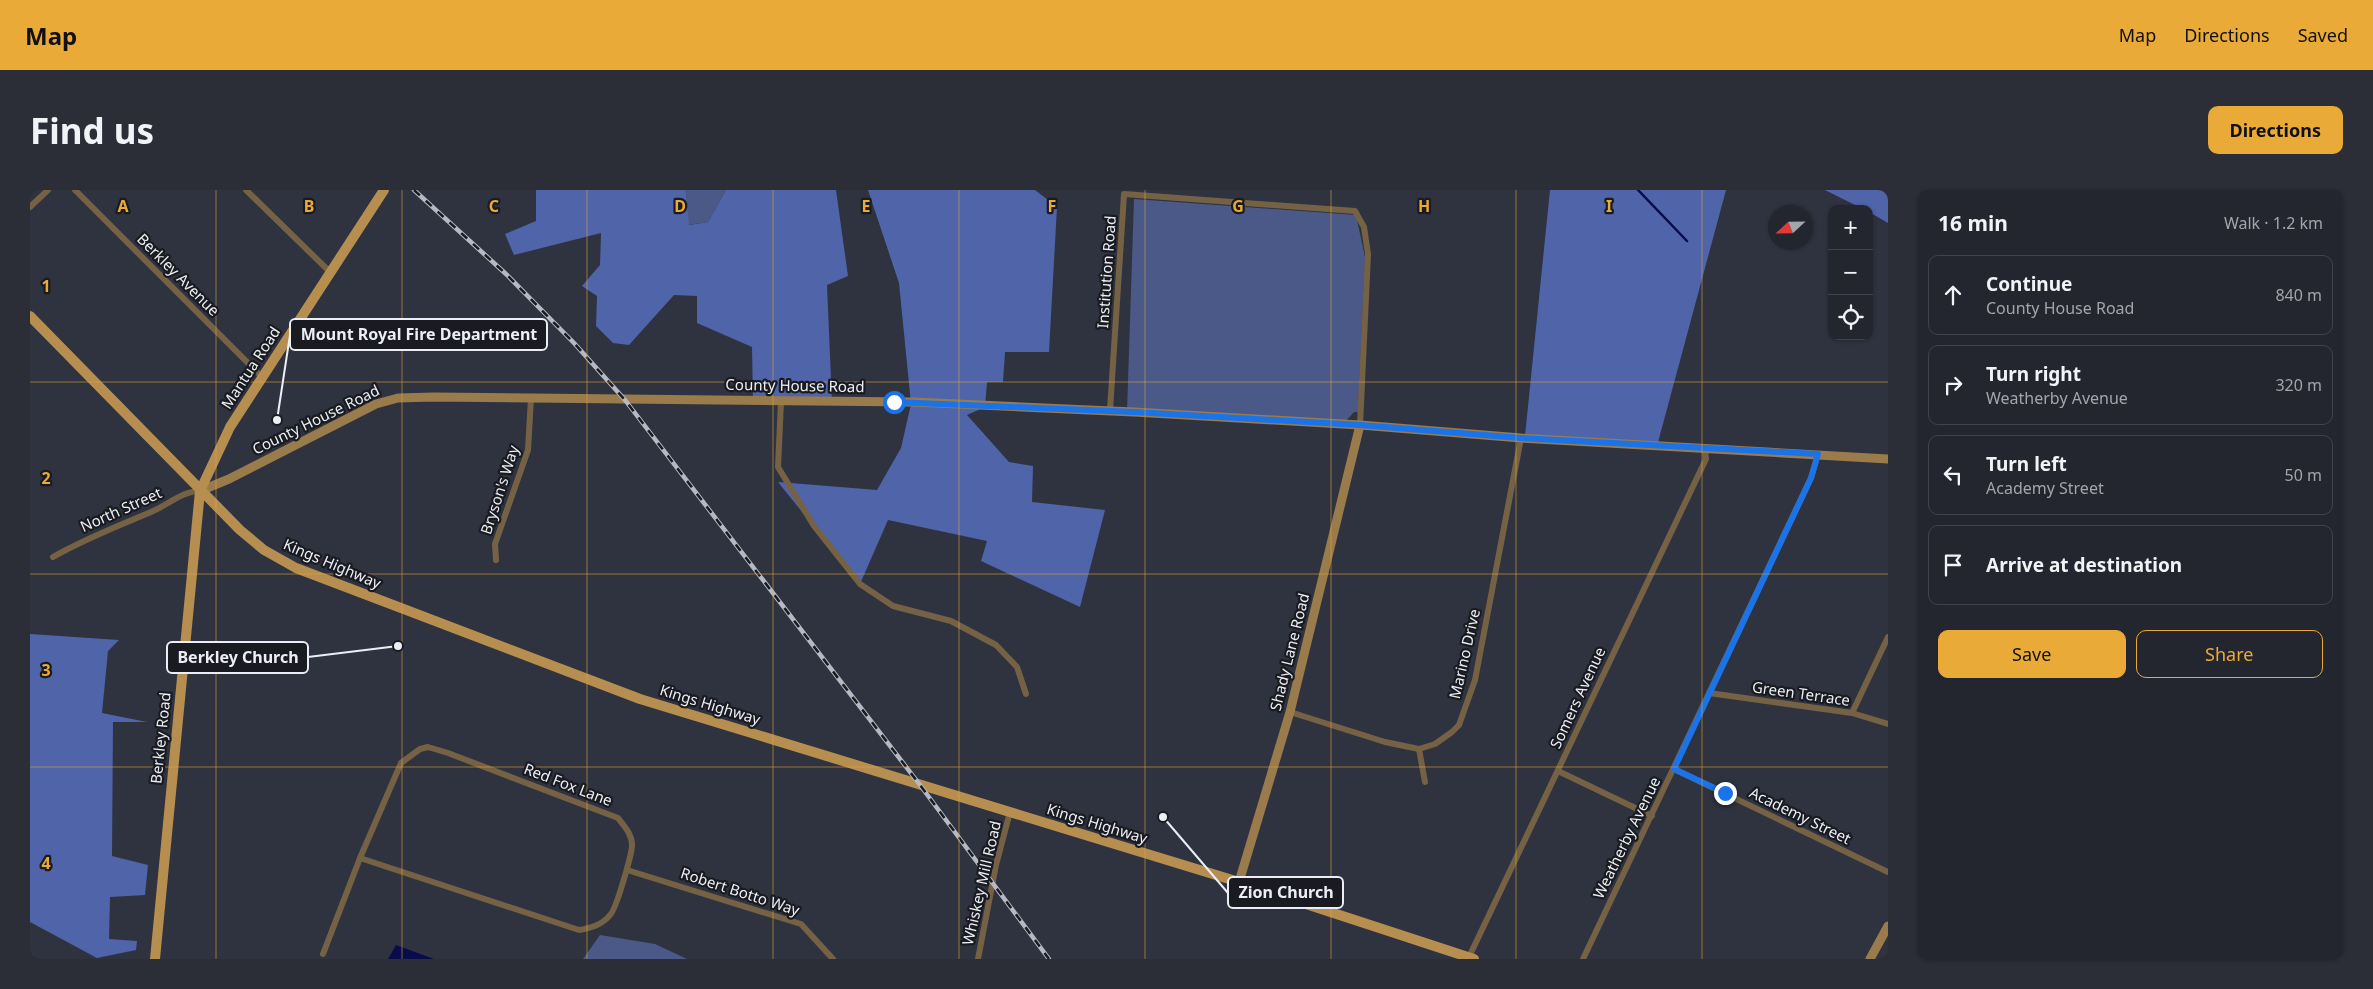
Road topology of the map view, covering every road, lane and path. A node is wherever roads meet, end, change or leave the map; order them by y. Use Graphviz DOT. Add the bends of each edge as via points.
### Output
graph roads {
  1 [pos="48,190"];
  2 [pos="75,190"];
  3 [pos="246,190"];
  4 [pos="384,190"];
  5 [pos="30,208"];
  6 [pos="330,272"];
  7 [pos="30,316"];
  8 [pos="262,377"];
  9 [pos="531,398"];
  10 [pos="780,402"];
  11 [pos="1110,410"];
  12 [pos="1360,425"];
  13 [pos="1521,438"];
  14 [pos="1704,449"];
  15 [pos="1818,454"];
  16 [pos="1888,459"];
  17 [pos="200,491"];
  18 [pos="53,557"];
  19 [pos="496,560"];
  20 [pos="1888,638"];
  21 [pos="1709,693"];
  22 [pos="1026,694"];
  23 [pos="1290,712"];
  24 [pos="1852,713"];
  25 [pos="1888,724"];
  26 [pos="1419,749"];
  27 [pos="1674,769"];
  28 [pos="1558,771"];
  29 [pos="1425,782"];
  30 [pos="1010,812"];
  31 [pos="1652,816"];
  32 [pos="360,858"];
  33 [pos="627,870"];
  34 [pos="1888,872"];
  35 [pos="1239,882"];
  36 [pos="1888,926"];
  37 [pos="323,954"];
  38 [pos="1472,958"];
  39 [pos="155,959"];
  40 [pos="833,959"];
  41 [pos="978,959"];
  42 [pos="1583,959"];
  43 [pos="1870,959"];
  1 -- 5 [label="street"];
  2 -- 8 [label="street, Berkley Avenue"];
  3 -- 6 [label="street"];
  4 -- 6 [label="main road, Mantua Road"];
  6 -- 8 [label="main road, Mantua Road"];
  7 -- 17 [label="main road, Kings Highway"];
  8 -- 17 [label="main road, Mantua Road" via="230,427"];
  9 -- 10 [label="street, County House Road"];
  9 -- 17 [label="street, County House Road" via="434,397 383,401"];
  9 -- 19 [label="street, Bryson's Way" via="528,450 495,544"];
  10 -- 11 [label="street, County House Road" via="913,402"];
  10 -- 22 [label="street" via="778,467 814,526 860,584 893,606 951,621 996,645 1017,667"];
  11 -- 12 [label="street, County House Road"];
  11 -- 12 [label="street, Institution Road" via="1124,194 1355,211 1364,227 1368,254"];
  12 -- 13 [label="street, County House Road"];
  12 -- 23 [label="street, Shady Lane Road"];
  13 -- 14 [label="street, County House Road"];
  13 -- 26 [label="street, Marino Drive" via="1475,680 1458,725 1435,744"];
  14 -- 15 [label="street, County House Road"];
  14 -- 28 [label="street, Somers Avenue" via="1706,459"];
  15 -- 16 [label="street, County House Road"];
  15 -- 21 [label="street, Weatherby Avenue" via="1811,478"];
  17 -- 18 [label="street, North Street" via="185,493"];
  17 -- 30 [label="main road, Kings Highway" via="256,544 305,571 640,699"];
  17 -- 39 [label="main road, Berkley Road"];
  20 -- 24 [label="street"];
  21 -- 24 [label="street, Green Terrace"];
  21 -- 27 [label="street, Weatherby Avenue"];
  23 -- 26 [label="street" via="1385,742"];
  23 -- 35 [label="street, Shady Lane Road"];
  24 -- 25 [label="street, Green Terrace"];
  26 -- 29 [label="street"];
  27 -- 31 [label="street, Weatherby Avenue"];
  27 -- 34 [label="street, Academy Street"];
  28 -- 31 [label="street"];
  28 -- 38 [label="street, Somers Avenue"];
  30 -- 35 [label="main road, Kings Highway"];
  30 -- 41 [label="street, Whiskey Mill Road"];
  31 -- 42 [label="street, Weatherby Avenue"];
  32 -- 33 [label="street, Red Fox Lane" via="579,930 596,926 612,914"];
  32 -- 33 [label="street, Red Fox Lane" via="401,762 428,747 618,818 628,831 632,845"];
  32 -- 37 [label="street, Red Fox Lane"];
  33 -- 40 [label="street, Robert Botto Way" via="801,924"];
  35 -- 38 [label="main road, Kings Highway"];
  36 -- 43 [label="street"];
}
